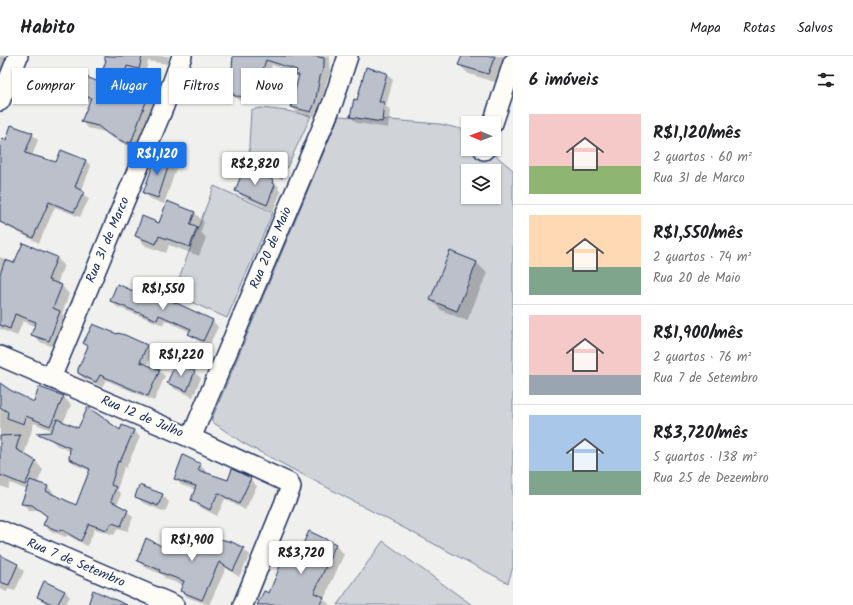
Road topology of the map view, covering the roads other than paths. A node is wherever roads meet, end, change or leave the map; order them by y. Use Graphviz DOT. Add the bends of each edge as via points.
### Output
graph roads {
  1 [pos="18,56"];
  2 [pos="182,56"];
  3 [pos="348,56"];
  4 [pos="513,63"];
  5 [pos="0,101"];
  6 [pos="495,116"];
  7 [pos="0,356"];
  8 [pos="51,378"];
  9 [pos="191,438"];
  10 [pos="0,530"];
  11 [pos="174,605"];
  12 [pos="243,605"];
  1 -- 5 [label="street"];
  2 -- 8 [label="street, Rua 31 de Marco" via="164,106"];
  3 -- 9 [label="street, Rua 20 de Maio" via="333,102"];
  4 -- 6 [label="street"];
  7 -- 8 [label="street, Rua 12 de Julho"];
  8 -- 9 [label="street, Rua 12 de Julho"];
  9 -- 12 [label="street, Rua 12 de Julho" via="289,483 291,487"];
  10 -- 11 [label="street, Rua 7 de Setembro"];
}
